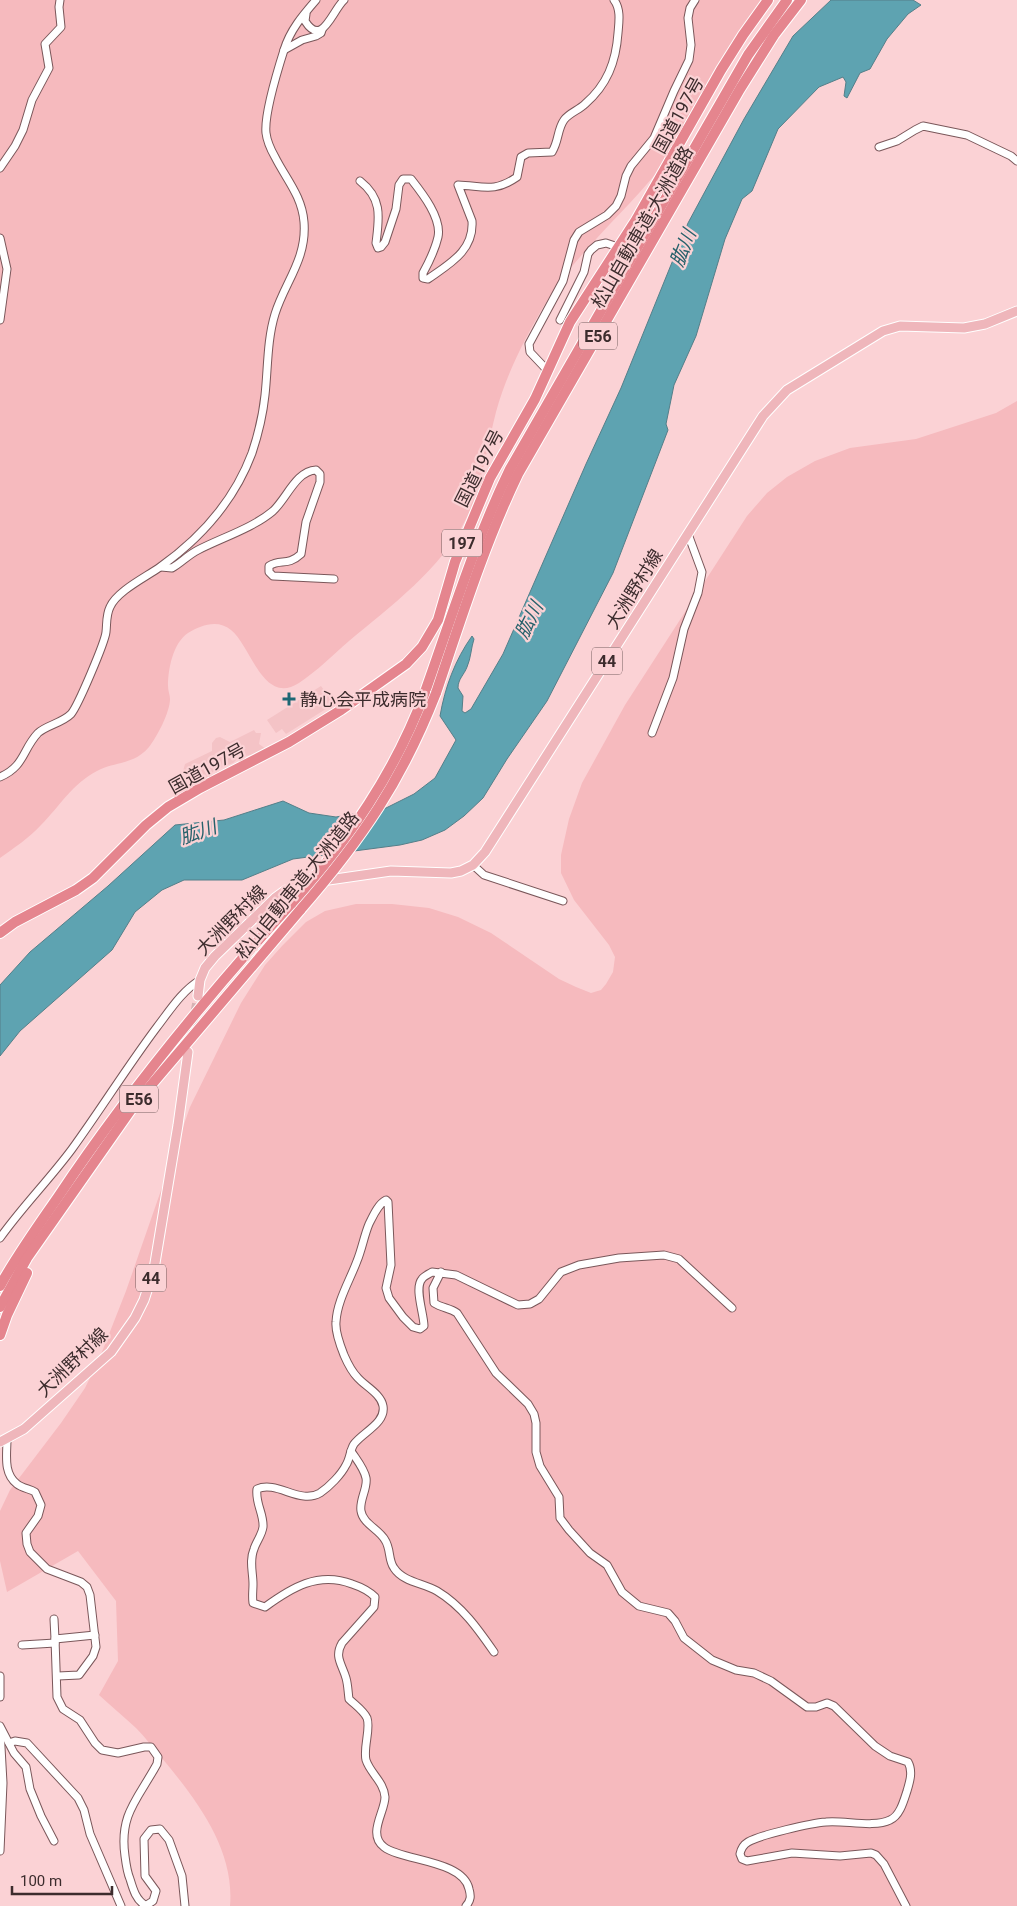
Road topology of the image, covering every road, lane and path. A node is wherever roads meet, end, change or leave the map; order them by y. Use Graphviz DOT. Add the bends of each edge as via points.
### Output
graph roads {
  1 [pos="60,0"];
  2 [pos="316,0"];
  3 [pos="344,0"];
  4 [pos="614,0"];
  5 [pos="695,0"];
  6 [pos="768,0"];
  7 [pos="787,0"];
  8 [pos="801,0"];
  9 [pos="306,14"];
  10 [pos="322,30"];
  11 [pos="284,50"];
  12 [pos="879,147"];
  13 [pos="1017,161"];
  14 [pos="0,168"];
  15 [pos="360,181"];
  16 [pos="0,238"];
  17 [pos="618,247"];
  18 [pos="1017,311"];
  19 [pos="0,320"];
  20 [pos="560,320"];
  21 [pos="548,371"];
  22 [pos="688,534"];
  23 [pos="161,566"];
  24 [pos="334,578"];
  25 [pos="652,733"];
  26 [pos="0,777"];
  27 [pos="472,864"];
  28 [pos="563,901"];
  29 [pos="0,933"];
  30 [pos="200,980"];
  31 [pos="198,996"];
  32 [pos="188,1052"];
  33 [pos="66,1193"];
  34 [pos="0,1238"];
  35 [pos="0,1272"];
  36 [pos="441,1272"];
  37 [pos="0,1286"];
  38 [pos="0,1307"];
  39 [pos="732,1308"];
  40 [pos="0,1335"];
  41 [pos="3,1440"];
  42 [pos="351,1451"];
  43 [pos="54,1619"];
  44 [pos="95,1635"];
  45 [pos="55,1641"];
  46 [pos="22,1645"];
  47 [pos="494,1652"];
  48 [pos="0,1676"];
  49 [pos="58,1676"];
  50 [pos="0,1697"];
  51 [pos="0,1726"];
  52 [pos="9,1744"];
  53 [pos="54,1841"];
  54 [pos="0,1851"];
  55 [pos="121,1906"];
  56 [pos="145,1906"];
  57 [pos="184,1906"];
  58 [pos="466,1906"];
  59 [pos="906,1906"];
  1 -- 14 [label="street" via="61,27 45,44 49,68 32,100 19,138"];
  2 -- 9 [label="street"];
  3 -- 10 [label="street"];
  4 -- 15 [label="street" via="620,19 611,72 585,104 565,118 552,152 528,153 521,157 517,177 508,184 492,189 458,185 472,228 463,252 450,264 428,279 423,278 438,236 437,224 424,196 411,179 403,179 399,185 396,209 385,242 378,248 379,209 375,196"];
  5 -- 21 [label="street" via="688,18 689,60 654,138 631,166 616,206 579,232 574,240 563,281 529,344 530,352"];
  6 -- 17 [label="highway, 国道197号 / 197" via="721,70"];
  7 -- 33 [label="highway, 松山自動車道;大洲道路 / E56, bridge" via="748,55 510,469 489,512 404,743 360,818 292,903 172,1040 127,1098"];
  8 -- 33 [label="highway, 松山自動車道;大洲道路 / E56, bridge" via="740,89 518,474 483,554 436,693 414,747 385,800 353,846 135,1104"];
  9 -- 10 [label="street" via="309,28"];
  9 -- 11 [label="street" via="288,37"];
  10 -- 11 [label="street" via="316,36"];
  11 -- 23 [label="street" via="266,132 275,158 301,205 304,222 302,253 270,332 265,396 252,453 226,503 209,525"];
  12 -- 13 [label="street" via="924,126 967,134"];
  16 -- 19 [label="street" via="6,269"];
  17 -- 20 [label="street" via="606,243 591,250 584,272"];
  17 -- 21 [label="highway, 国道197号 / 197" via="570,322"];
  18 -- 22 [label="main road, 大洲野村線 / 44" via="985,324 964,328 900,326 883,332 787,390 763,416"];
  21 -- 29 [label="highway, 国道197号 / 197" via="490,478 455,562 438,620 422,647 406,664 289,742 168,807 93,878"];
  22 -- 25 [label="street" via="702,572 673,678"];
  22 -- 27 [label="main road, 大洲野村線 / 44" via="493,840"];
  23 -- 24 [label="street" via="172,568 196,551 264,518 301,476 316,470 320,474 320,482 306,522 301,554 289,563 275,562 269,566 269,572 273,576"];
  23 -- 26 [label="street" via="116,598 110,606 106,633 80,701 72,713 40,731 17,766"];
  27 -- 28 [label="street" via="484,875"];
  27 -- 30 [label="main road, 大洲野村線 / 44" via="451,873 391,871 301,884 286,890 215,956"];
  30 -- 31 [label="main road, 大洲野村線 / 44"];
  30 -- 34 [label="street" via="178,999 70,1151"];
  32 -- 41 [label="main road, 大洲野村線 / 44" via="154,1269 144,1300 111,1352 24,1428"];
  33 -- 35 [label="highway" via="33,1224"];
  33 -- 37 [label="highway, 松山自動車道;大洲道路 / E56"];
  33 -- 38 [label="highway, 松山自動車道;大洲道路 / E56"];
  33 -- 40 [label="highway"];
  36 -- 39 [label="street" via="456,1274 518,1305 540,1299 561,1272 579,1265 664,1255 678,1259"];
  36 -- 42 [label="street" via="432,1272 422,1279 419,1288 424,1326 420,1329 412,1327 389,1298 386,1288 391,1265 388,1202 381,1202 368,1226 340,1302 336,1322 345,1358 358,1378 383,1404 378,1421 354,1443"];
  36 -- 59 [label="street" via="432,1288 434,1303 457,1313 496,1373 528,1404 536,1423 536,1452 540,1466 559,1497 560,1518 590,1553 606,1565 622,1592 639,1606 668,1613 684,1638 712,1660 754,1673 807,1707 827,1703 834,1706 875,1746 908,1762 911,1768 909,1785 902,1806 889,1821 825,1822 763,1836 742,1848 742,1858 748,1861 792,1853 840,1856 871,1853 884,1864"];
  41 -- 44 [label="street" via="10,1476 35,1492 41,1505 26,1534 30,1552 47,1569 88,1587"];
  42 -- 47 [label="street" via="362,1466 366,1479 361,1513 384,1538 393,1567 400,1576 438,1592 461,1609"];
  42 -- 58 [label="street" via="346,1465 334,1481 319,1493 307,1497 272,1488 257,1489 263,1530 251,1561 253,1603 265,1607 289,1589 316,1579 348,1582 369,1590 375,1597 374,1607 342,1643 338,1658 346,1678 349,1699 368,1720 366,1762 385,1796 378,1822 378,1840 396,1853 421,1858 463,1878 471,1896"];
  43 -- 45 [label="street"];
  44 -- 45 [label="street"];
  44 -- 49 [label="street" via="93,1656 79,1675"];
  45 -- 46 [label="street"];
  45 -- 49 [label="street"];
  48 -- 50 [label="street"];
  49 -- 56 [label="street" via="59,1704 80,1720 102,1750 118,1753 144,1746 151,1747 158,1757 154,1771 130,1809 123,1836 128,1874 140,1902"];
  51 -- 52 [label="street"];
  51 -- 54 [label="street" via="3,1783"];
  52 -- 53 [label="street" via="26,1767 30,1788"];
  52 -- 55 [label="street" via="15,1741 27,1743 78,1798"];
  56 -- 57 [label="street" via="153,1901 156,1891 145,1876 144,1839 151,1830 160,1829 169,1840 182,1876"];
}
